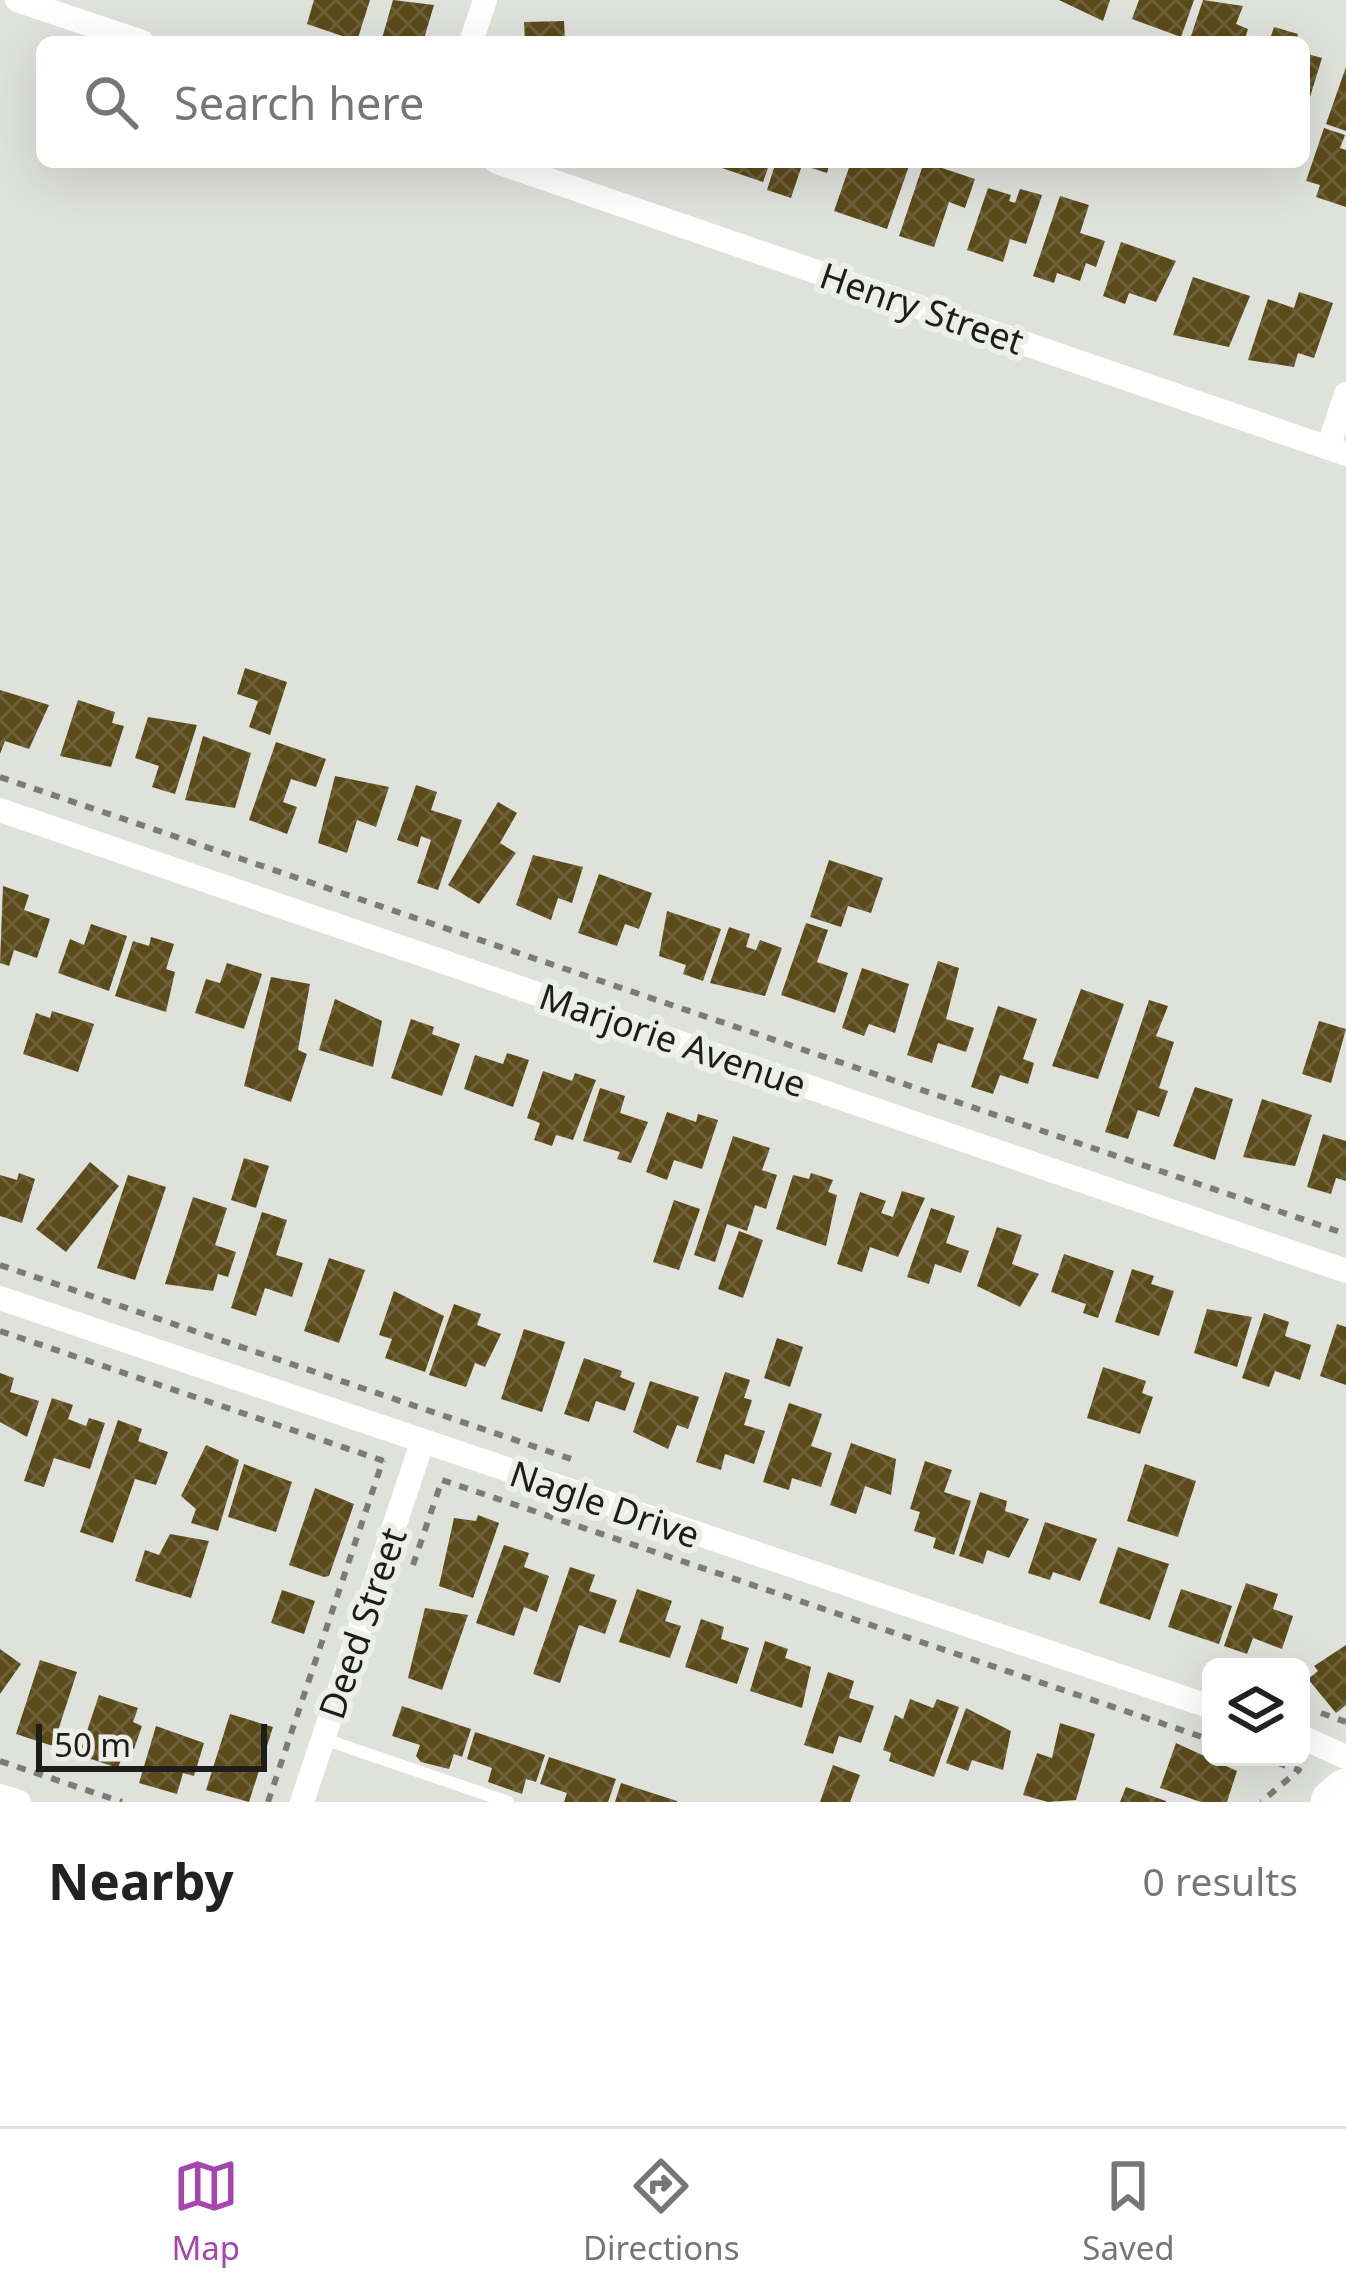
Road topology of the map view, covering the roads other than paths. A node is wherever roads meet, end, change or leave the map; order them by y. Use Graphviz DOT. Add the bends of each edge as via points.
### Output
graph roads {
  1 [pos="17,0"];
  2 [pos="485,0"];
  3 [pos="124,36"];
  4 [pos="473,36"];
  5 [pos="514,168"];
  6 [pos="1346,394"];
  7 [pos="1337,451"];
  8 [pos="0,810"];
  9 [pos="1346,1271"];
  10 [pos="0,1298"];
  11 [pos="422,1443"];
  12 [pos="1202,1704"];
  13 [pos="324,1739"];
  14 [pos="1310,1741"];
  15 [pos="1346,1757"];
  16 [pos="1346,1791"];
  17 [pos="0,1796"];
  18 [pos="19,1802"];
  19 [pos="302,1802"];
  20 [pos="508,1802"];
  21 [pos="1333,1802"];
  1 -- 3 [label="street"];
  2 -- 4 [label="street"];
  5 -- 7 [label="street, Henry Street"];
  6 -- 7 [label="street"];
  8 -- 9 [label="street, Marjorie Avenue"];
  10 -- 11 [label="street, Nagle Drive"];
  11 -- 12 [label="street, Nagle Drive"];
  11 -- 13 [label="street, Deed Street"];
  13 -- 19 [label="street, Deed Street"];
  13 -- 20 [label="lane"];
  14 -- 15 [label="street"];
  16 -- 21 [label="highway"];
  17 -- 18 [label="street"];
}
